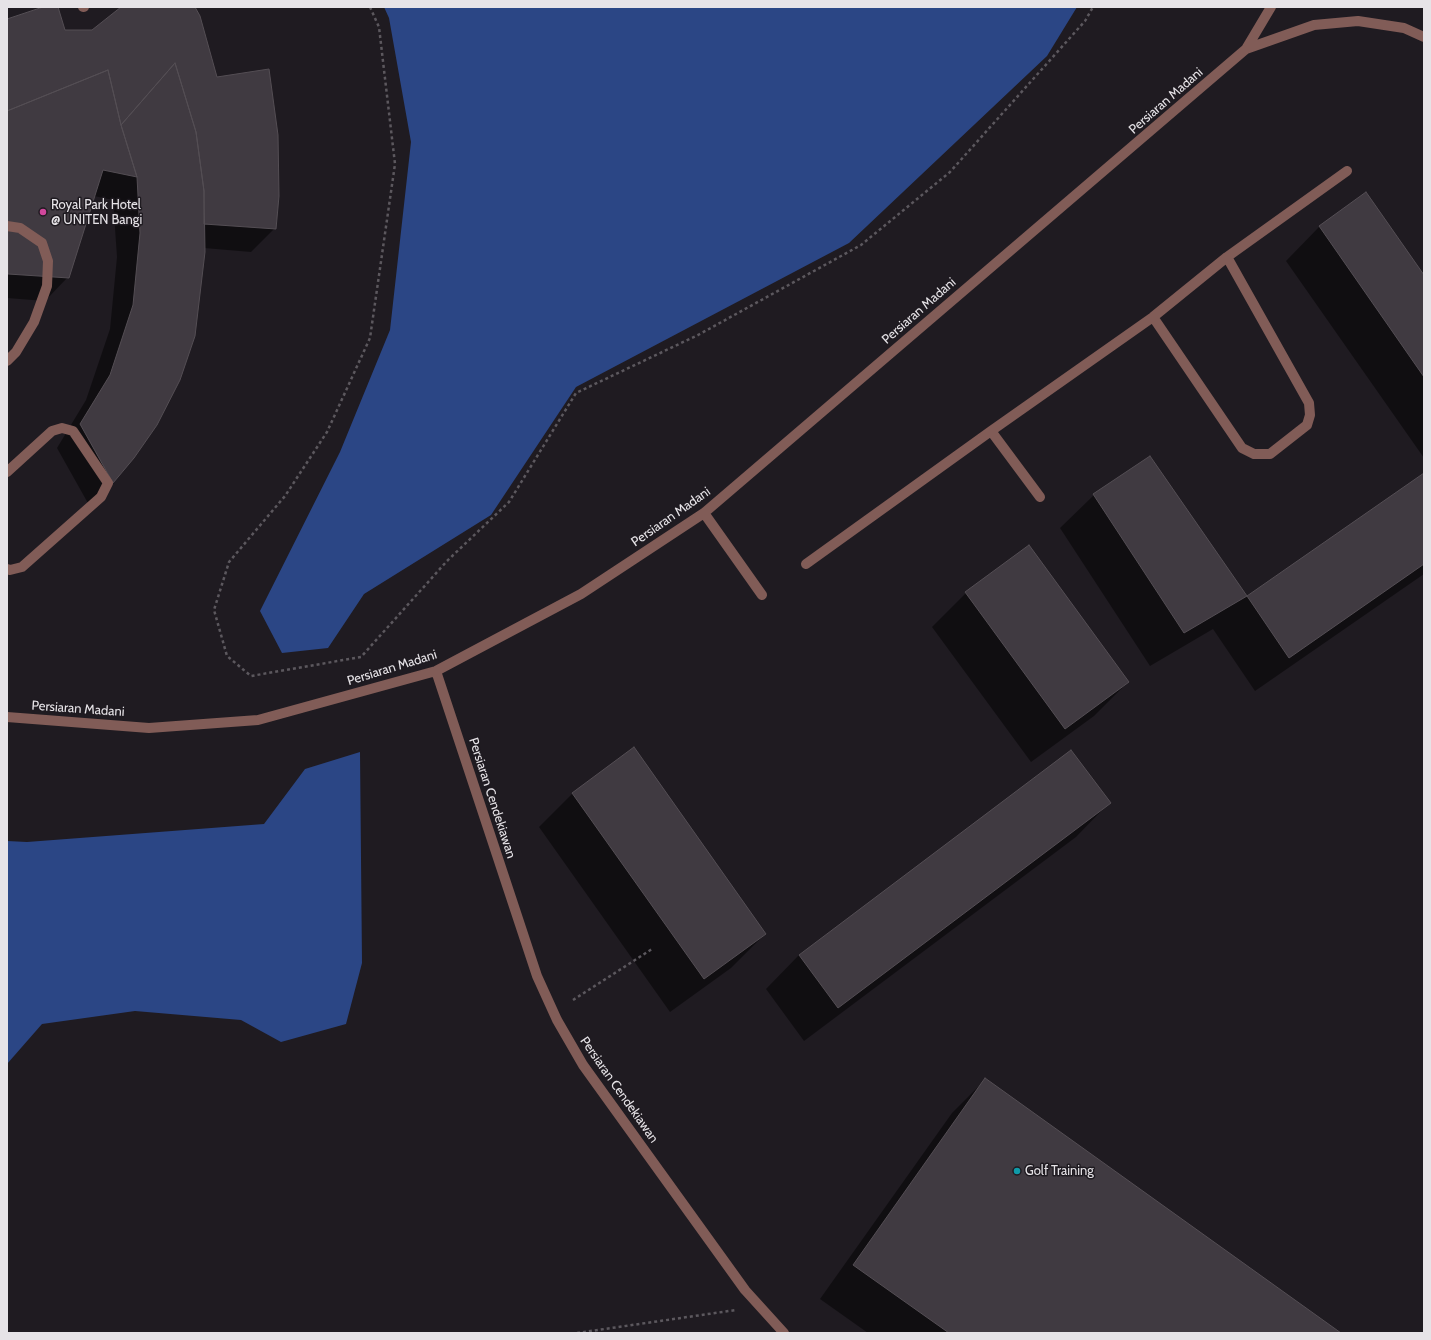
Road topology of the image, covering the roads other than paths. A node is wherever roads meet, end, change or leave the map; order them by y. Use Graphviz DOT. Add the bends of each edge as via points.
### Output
graph roads {
  1 [pos="1271,7"];
  2 [pos="1424,37"];
  3 [pos="1246,49"];
  4 [pos="1347,171"];
  5 [pos="7,226"];
  6 [pos="1227,257"];
  7 [pos="1153,317"];
  8 [pos="7,361"];
  9 [pos="991,430"];
  10 [pos="7,472"];
  11 [pos="1040,497"];
  12 [pos="704,513"];
  13 [pos="806,564"];
  14 [pos="7,569"];
  15 [pos="762,595"];
  16 [pos="436,671"];
  17 [pos="7,717"];
  18 [pos="784,1333"];
  1 -- 3 [label="street"];
  2 -- 3 [label="street" via="1404,28 1358,21 1314,25"];
  3 -- 12 [label="street, Persiaran Madani"];
  4 -- 6 [label="street"];
  5 -- 8 [label="street" via="20,228 42,243 48,261 47,286 34,322 16,352"];
  6 -- 7 [label="street"];
  6 -- 7 [label="street" via="1309,403 1310,415 1307,424 1270,454 1254,454 1242,448"];
  7 -- 9 [label="street"];
  9 -- 11 [label="street"];
  9 -- 13 [label="street"];
  10 -- 14 [label="street" via="52,432 62,428 73,431 108,483 101,497 22,567"];
  12 -- 15 [label="street"];
  12 -- 16 [label="street, Persiaran Madani" via="581,594"];
  16 -- 17 [label="street, Persiaran Madani" via="258,720 149,728"];
  16 -- 18 [label="street, Persiaran Cendekiawan" via="537,976 557,1020 582,1065 744,1290"];
}
